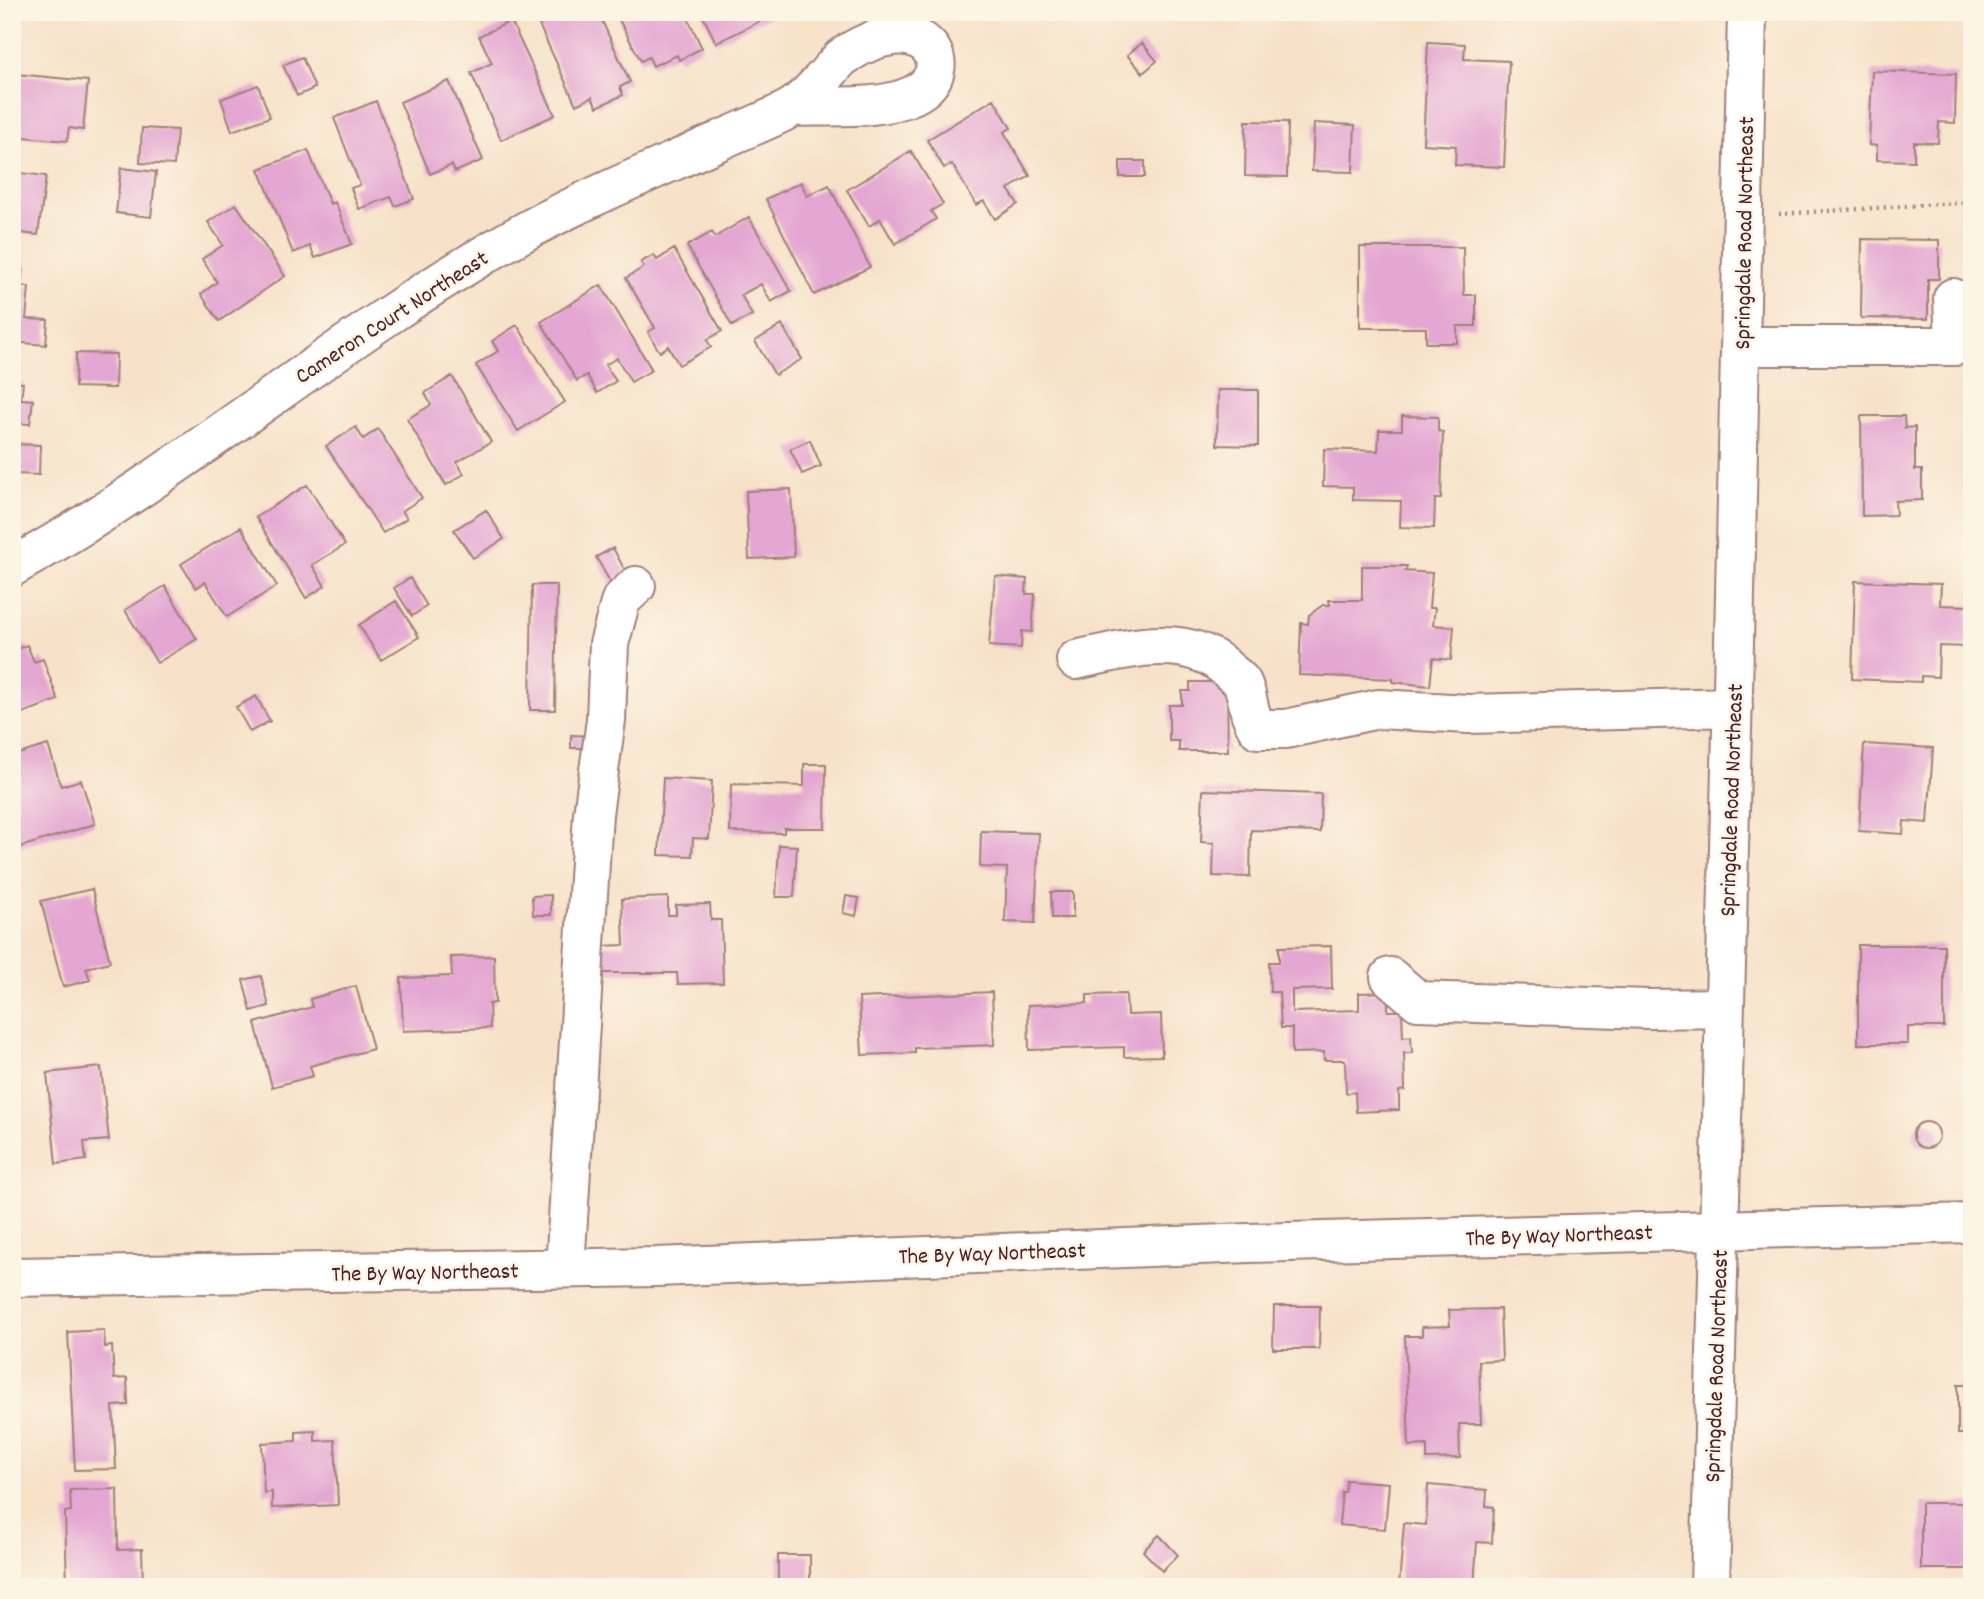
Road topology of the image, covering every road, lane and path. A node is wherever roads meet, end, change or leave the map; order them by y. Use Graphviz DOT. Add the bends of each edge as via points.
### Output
graph roads {
  1 [pos="1746,12"];
  2 [pos="793,107"];
  3 [pos="1972,202"];
  4 [pos="1743,217"];
  5 [pos="1953,298"];
  6 [pos="1740,346"];
  7 [pos="1963,347"];
  8 [pos="12,567"];
  9 [pos="636,586"];
  10 [pos="1076,660"];
  11 [pos="1732,708"];
  12 [pos="1390,977"];
  13 [pos="1725,1008"];
  14 [pos="1972,1223"];
  15 [pos="1719,1229"];
  16 [pos="565,1268"];
  17 [pos="12,1277"];
  18 [pos="1710,1587"];
  1 -- 4 [label="street, Springdale Road Northeast"];
  2 -- 8 [label="street, Cameron Court Northeast" via="509,240 320,360 96,519"];
  3 -- 4 [label="path"];
  4 -- 6 [label="street, Springdale Road Northeast"];
  5 -- 7 [label="street"];
  6 -- 7 [label="street"];
  6 -- 11 [label="street, Springdale Road Northeast"];
  9 -- 16 [label="street" via="621,600 609,644 606,720 593,814"];
  10 -- 11 [label="street" via="1135,647 1202,650 1242,683 1248,714 1258,729 1286,729 1378,709 1469,714"];
  11 -- 13 [label="street, Springdale Road Northeast"];
  12 -- 13 [label="street" via="1418,1001"];
  13 -- 15 [label="street, Springdale Road Northeast"];
  14 -- 15 [label="street, The By Way Northeast"];
  15 -- 16 [label="street, The By Way Northeast"];
  15 -- 18 [label="street, Springdale Road Northeast"];
  16 -- 17 [label="street, The By Way Northeast"];
}
